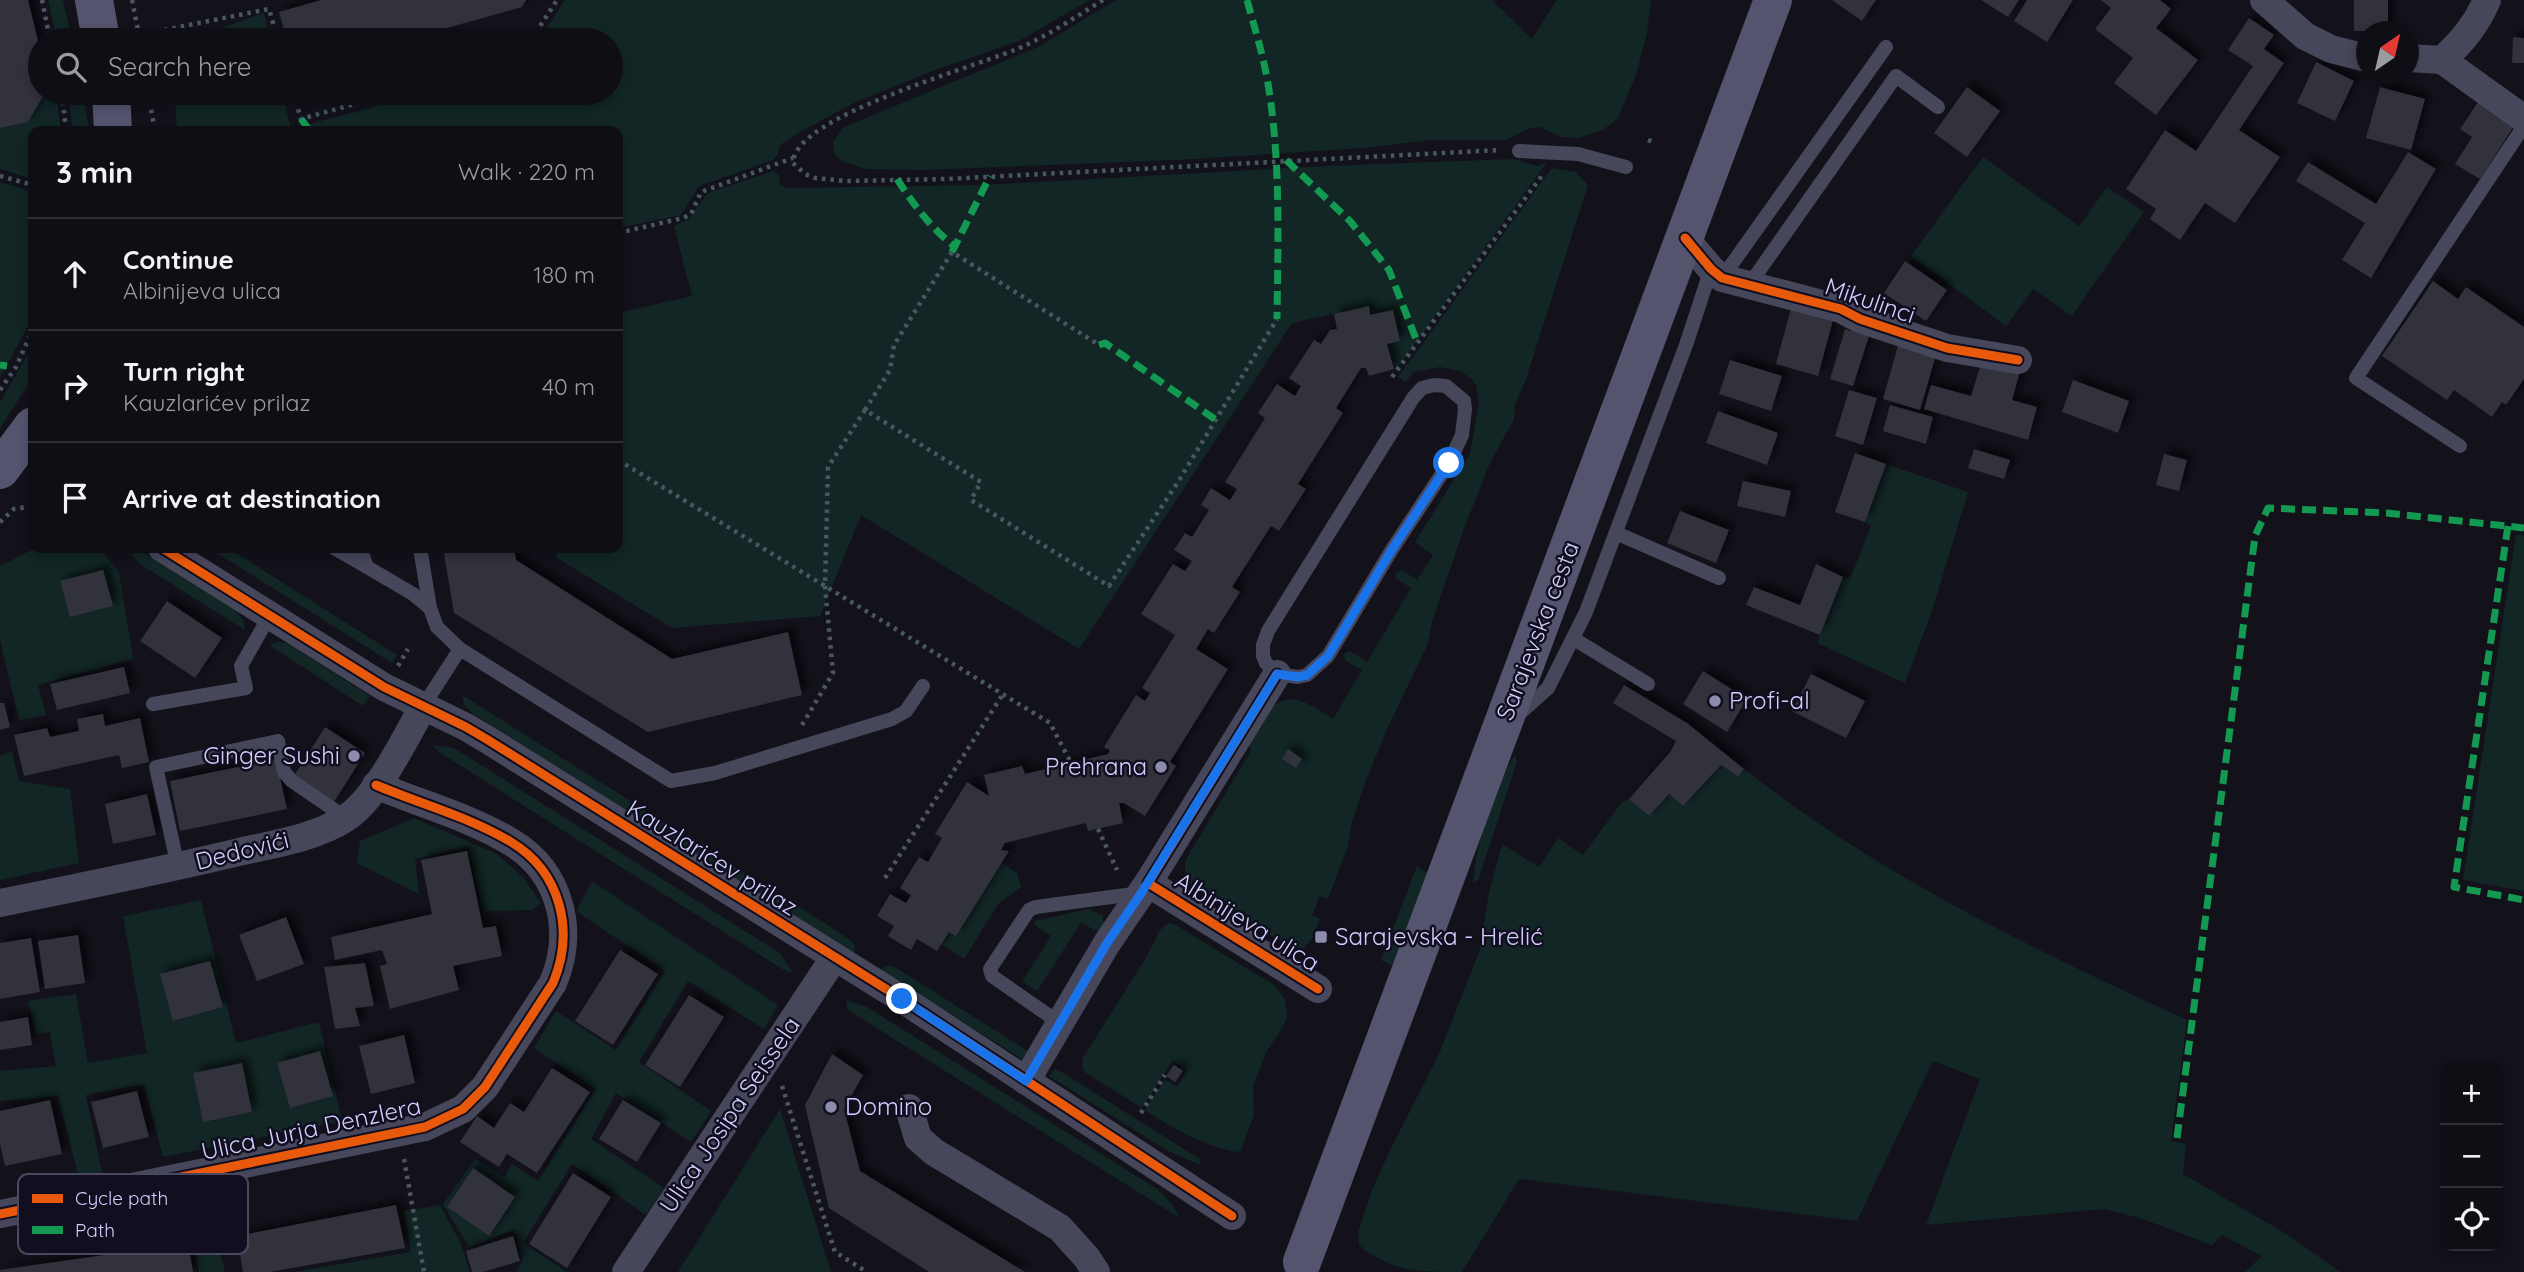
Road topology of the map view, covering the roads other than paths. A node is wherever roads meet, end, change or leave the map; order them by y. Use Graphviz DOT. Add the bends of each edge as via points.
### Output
graph roads {
  1 [pos="94,0"];
  2 [pos="1773,0"];
  3 [pos="2264,0"];
  4 [pos="2487,0"];
  5 [pos="99,28"];
  6 [pos="1886,47"];
  7 [pos="2356,55"];
  8 [pos="2419,59"];
  9 [pos="2442,60"];
  10 [pos="112,105"];
  11 [pos="1938,107"];
  12 [pos="2524,119"];
  13 [pos="114,126"];
  14 [pos="2524,126"];
  15 [pos="1519,151"];
  16 [pos="1626,167"];
  17 [pos="1685,238"];
  18 [pos="1716,274"];
  19 [pos="1749,285"];
  20 [pos="2018,360"];
  21 [pos="2460,446"];
  22 [pos="1616,533"];
  23 [pos="170,553"];
  24 [pos="343,553"];
  25 [pos="362,553"];
  26 [pos="420,553"];
  27 [pos="367,567"];
  28 [pos="1720,578"];
  29 [pos="430,608"];
  30 [pos="270,615"];
  31 [pos="1574,639"];
  32 [pos="460,649"];
  33 [pos="1277,674"];
  34 [pos="1648,684"];
  35 [pos="923,686"];
  36 [pos="153,704"];
  37 [pos="424,705"];
  38 [pos="1500,730"];
  39 [pos="376,785"];
  40 [pos="346,818"];
  41 [pos="178,867"];
  42 [pos="1145,888"];
  43 [pos="0,903"];
  44 [pos="834,958"];
  45 [pos="1318,989"];
  46 [pos="1061,1024"];
  47 [pos="1026,1081"];
  48 [pos="909,1108"];
  49 [pos="200,1174"];
  50 [pos="18,1210"];
  51 [pos="0,1214"];
  52 [pos="1232,1216"];
  53 [pos="1309,1267"];
  54 [pos="626,1272"];
  55 [pos="1096,1272"];
  1 -- 5 [label="main road"];
  2 -- 17 [label="main road, Sarajevska cesta"];
  3 -- 7 [label="street" via="2305,36"];
  4 -- 9 [label="street" via="2465,40"];
  6 -- 18 [label="lane"];
  8 -- 9 [label="street"];
  9 -- 12 [label="street"];
  10 -- 13 [label="main road"];
  11 -- 19 [label="lane" via="1896,76"];
  14 -- 21 [label="lane" via="2356,378"];
  15 -- 16 [label="lane" via="1578,154"];
  17 -- 18 [label="street"];
  17 -- 38 [label="main road, Sarajevska cesta"];
  18 -- 19 [label="street, Mikulinci"];
  18 -- 22 [label="lane"];
  19 -- 20 [label="street, Mikulinci" via="1842,309 1947,348"];
  22 -- 28 [label="lane"];
  22 -- 31 [label="lane"];
  23 -- 30 [label="street, Kauzlarićev prilaz"];
  24 -- 27 [label="lane"];
  25 -- 27 [label="lane"];
  26 -- 29 [label="lane"];
  27 -- 29 [label="lane"];
  29 -- 32 [label="lane" via="437,627"];
  30 -- 36 [label="lane" via="241,666 246,688"];
  30 -- 37 [label="street, Kauzlarićev prilaz" via="384,687"];
  31 -- 34 [label="lane"];
  31 -- 38 [label="lane" via="1548,688"];
  32 -- 35 [label="lane" via="671,780 715,774 892,719 906,711"];
  32 -- 37 [label="lane"];
  33 -- 33 [label="lane" via="1307,675 1328,656 1456,449 1465,409 1456,392 1446,386 1422,388 1406,410 1268,631 1264,656"];
  33 -- 42 [label="street, Albinijeva ulica"];
  37 -- 39 [label="street, Dedovići"];
  37 -- 44 [label="street, Kauzlarićev prilaz" via="477,733"];
  38 -- 53 [label="main road, Sarajevska cesta"];
  39 -- 40 [label="street, Dedovići"];
  39 -- 49 [label="street, Ulica Jurja Denzlera" via="494,832 536,862 561,907 560,967 485,1087 463,1109 399,1134"];
  40 -- 41 [label="street, Dedovići" via="293,839"];
  40 -- 41 [label="lane" via="284,772 278,741 156,767"];
  41 -- 43 [label="street, Dedovići"];
  42 -- 45 [label="street, Albinijeva ulica"];
  42 -- 46 [label="street, Albinijeva ulica"];
  42 -- 46 [label="lane, Albinijeva ulica" via="1036,907 1024,915 990,969 992,976"];
  44 -- 47 [label="street, Kauzlarićev prilaz"];
  44 -- 54 [label="street, Ulica Josipa Seissela"];
  46 -- 47 [label="street, Albinijeva ulica"];
  47 -- 52 [label="street, Kauzlarićev prilaz"];
  48 -- 55 [label="street" via="918,1138 934,1153 1060,1228"];
  50 -- 51 [label="street, Ulica Jurja Denzlera"];
}
